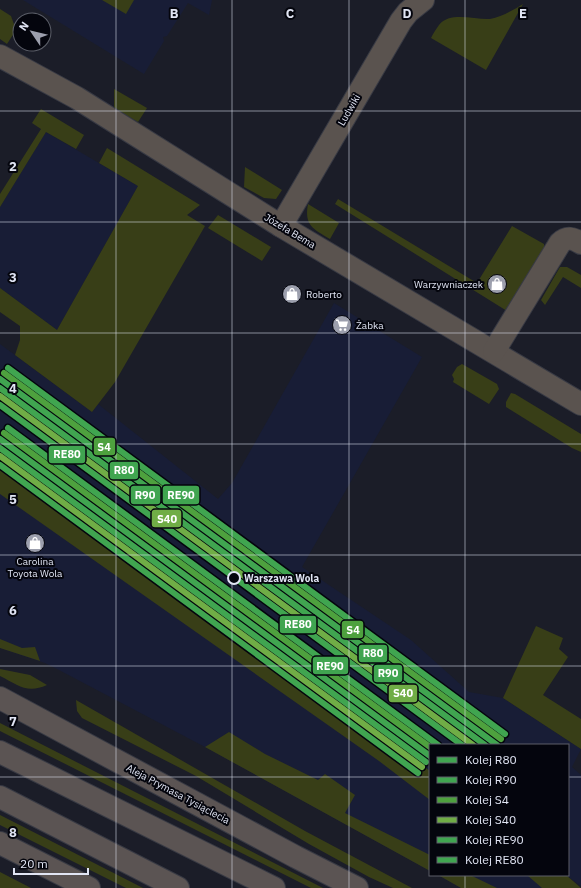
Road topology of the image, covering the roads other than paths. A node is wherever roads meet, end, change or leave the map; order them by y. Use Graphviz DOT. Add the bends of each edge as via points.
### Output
graph roads {
  1 [pos="423,0"];
  2 [pos="0,56"];
  3 [pos="281,226"];
  4 [pos="581,243"];
  5 [pos="494,350"];
  6 [pos="581,404"];
  7 [pos="0,698"];
  8 [pos="0,752"];
  9 [pos="0,798"];
  10 [pos="0,843"];
  11 [pos="89,888"];
  12 [pos="178,888"];
  13 [pos="274,888"];
  14 [pos="357,888"];
  1 -- 3 [label="street, Ludwiki" via="401,21"];
  2 -- 3 [label="street, Józefa Bema" via="76,98"];
  3 -- 5 [label="street, Józefa Bema" via="432,317"];
  4 -- 5 [label="street" via="569,238 560,243"];
  5 -- 6 [label="street, Józefa Bema"];
  7 -- 14 [label="main road, Aleja Prymasa Tysiąclecia"];
  8 -- 13 [label="main road"];
  9 -- 12 [label="main road"];
  10 -- 11 [label="main road"];
}
